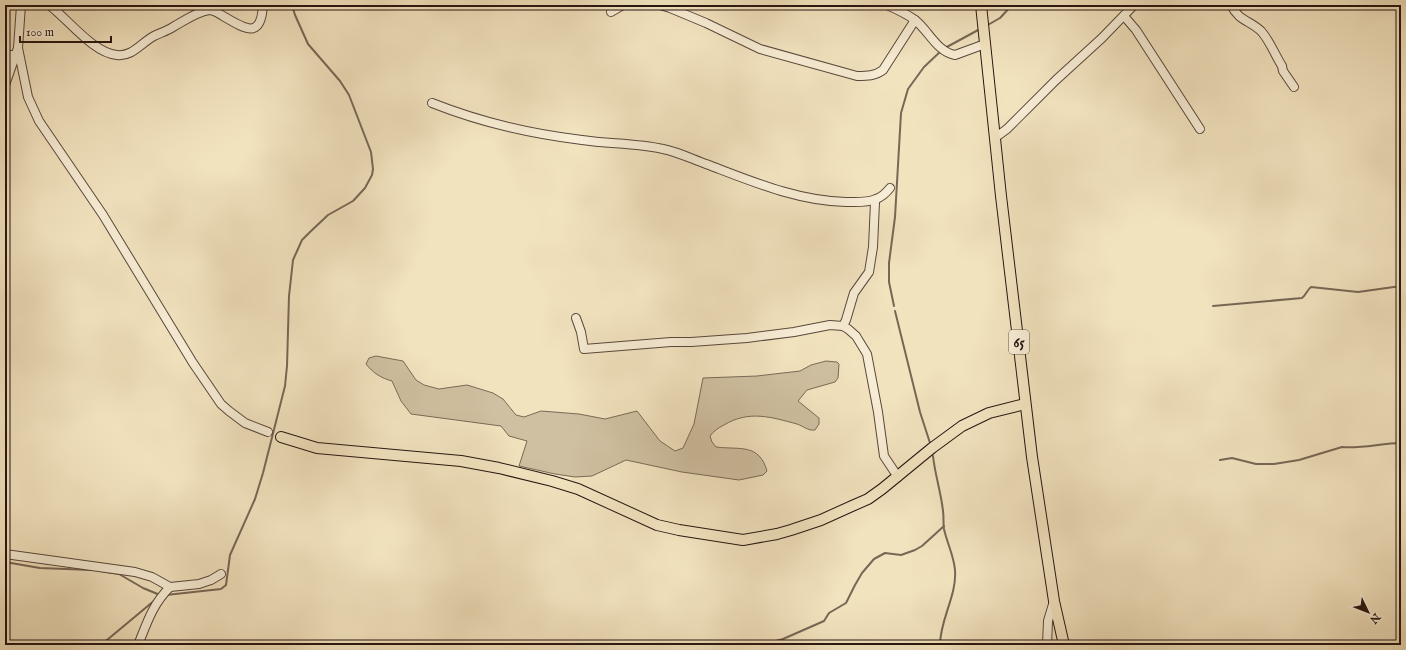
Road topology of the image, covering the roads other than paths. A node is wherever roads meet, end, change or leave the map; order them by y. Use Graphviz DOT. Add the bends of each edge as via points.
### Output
graph roads {
  1 [pos="21,5"];
  2 [pos="49,5"];
  3 [pos="264,5"];
  4 [pos="623,5"];
  5 [pos="660,5"];
  6 [pos="887,5"];
  7 [pos="1134,5"];
  8 [pos="1231,5"];
  9 [pos="982,10"];
  10 [pos="611,12"];
  11 [pos="1124,16"];
  12 [pos="915,20"];
  13 [pos="985,41"];
  14 [pos="17,51"];
  15 [pos="5,55"];
  16 [pos="5,85"];
  17 [pos="1294,87"];
  18 [pos="432,102"];
  19 [pos="1200,130"];
  20 [pos="996,137"];
  21 [pos="890,188"];
  22 [pos="876,199"];
  23 [pos="576,318"];
  24 [pos="842,326"];
  25 [pos="1025,404"];
  26 [pos="268,432"];
  27 [pos="281,436"];
  28 [pos="898,476"];
  29 [pos="5,554"];
  30 [pos="221,574"];
  31 [pos="170,587"];
  32 [pos="1054,601"];
  33 [pos="138,645"];
  34 [pos="1047,645"];
  35 [pos="1064,645"];
  1 -- 14 [label="street"];
  2 -- 3 [label="street" via="89,42 104,52 117,56 130,53 153,36 210,10 252,29 261,22"];
  4 -- 10 [label="street"];
  5 -- 12 [label="street" via="706,23 760,49 857,76 878,74 884,70"];
  6 -- 12 [label="street"];
  7 -- 11 [label="street"];
  8 -- 17 [label="street" via="1239,17 1264,35"];
  9 -- 13 [label="main road, 65"];
  11 -- 19 [label="street" via="1136,30"];
  11 -- 20 [label="street"];
  12 -- 13 [label="street" via="928,32 938,47 955,55"];
  13 -- 20 [label="main road, 65"];
  14 -- 15 [label="street"];
  14 -- 16 [label="street"];
  14 -- 26 [label="street" via="28,97 39,121 103,215 221,404 245,423"];
  18 -- 22 [label="street" via="470,117 542,135 665,149 798,196 834,202 868,202"];
  20 -- 25 [label="main road, 65"];
  21 -- 22 [label="street"];
  22 -- 24 [label="street" via="869,272 854,293"];
  23 -- 24 [label="street" via="584,349 747,338 830,325"];
  24 -- 28 [label="street" via="856,336 867,354 884,456"];
  25 -- 28 [label="main road" via="989,413 962,426"];
  25 -- 32 [label="main road, 65"];
  27 -- 28 [label="main road" via="317,448 461,461 499,468 578,489 657,525 739,540 778,534 821,520 868,499"];
  29 -- 31 [label="street" via="135,572 164,582"];
  30 -- 31 [label="street" via="199,584"];
  31 -- 33 [label="street" via="150,614"];
  32 -- 34 [label="street" via="1048,621"];
  32 -- 35 [label="main road, 65"];
}
